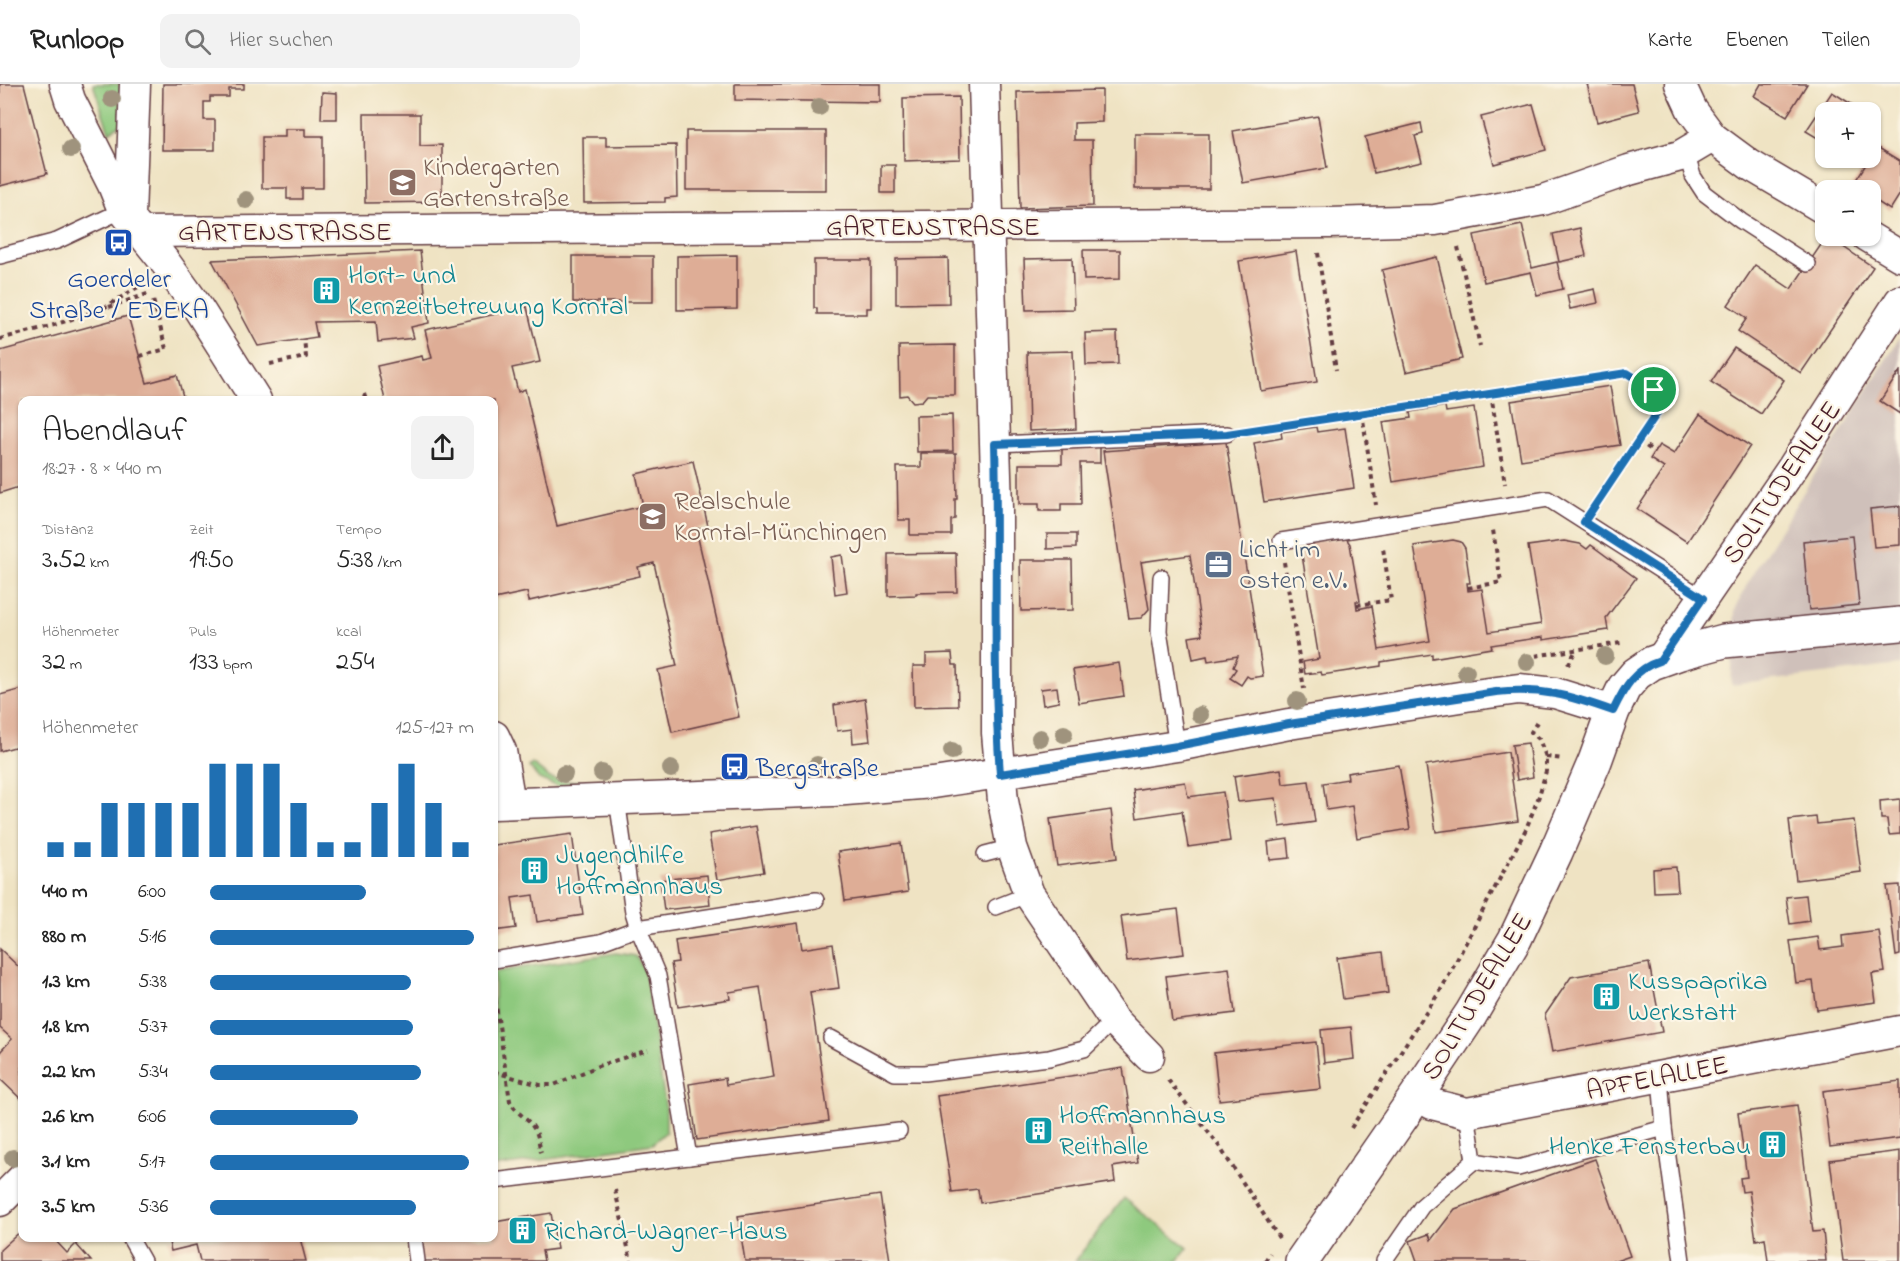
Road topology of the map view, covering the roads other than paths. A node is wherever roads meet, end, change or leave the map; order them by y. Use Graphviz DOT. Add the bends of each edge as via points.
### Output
graph roads {
  1 [pos="65,84"];
  2 [pos="135,84"];
  3 [pos="984,84"];
  4 [pos="1680,84"];
  5 [pos="1712,138"];
  6 [pos="1686,153"];
  7 [pos="1815,203"];
  8 [pos="131,220"];
  9 [pos="989,225"];
  10 [pos="1881,244"];
  11 [pos="0,256"];
  12 [pos="1900,256"];
  13 [pos="1808,264"];
  14 [pos="1900,301"];
  15 [pos="253,395"];
  16 [pos="1227,434"];
  17 [pos="995,444"];
  18 [pos="1281,541"];
  19 [pos="1161,576"];
  20 [pos="1703,598"];
  21 [pos="1900,624"];
  22 [pos="1660,661"];
  23 [pos="1613,711"];
  24 [pos="498,744"];
  25 [pos="1177,746"];
  26 [pos="1000,774"];
  27 [pos="617,799"];
  28 [pos="502,804"];
  29 [pos="1029,894"];
  30 [pos="816,900"];
  31 [pos="996,907"];
  32 [pos="638,928"];
  33 [pos="498,959"];
  34 [pos="1114,1020"];
  35 [pos="1900,1031"];
  36 [pos="831,1038"];
  37 [pos="1149,1056"];
  38 [pos="1660,1077"];
  39 [pos="1418,1095"];
  40 [pos="1467,1113"];
  41 [pos="1664,1128"];
  42 [pos="899,1131"];
  43 [pos="689,1157"];
  44 [pos="1474,1161"];
  45 [pos="498,1180"];
  46 [pos="18,1183"];
  47 [pos="0,1201"];
  48 [pos="132,1242"];
  49 [pos="415,1242"];
  50 [pos="143,1261"];
  51 [pos="417,1261"];
  52 [pos="1302,1261"];
  53 [pos="1384,1261"];
  54 [pos="1682,1261"];
  1 -- 8 [label="street"];
  2 -- 8 [label="street"];
  3 -- 9 [label="street"];
  4 -- 5 [label="street"];
  5 -- 6 [label="street, GARTENSTRASSE"];
  5 -- 7 [label="street"];
  6 -- 9 [label="street, GARTENSTRASSE" via="1543,200 1435,220"];
  6 -- 13 [label="lane" via="1693,176 1704,193"];
  8 -- 9 [label="street, GARTENSTRASSE"];
  8 -- 11 [label="lane"];
  8 -- 15 [label="street" via="198,308"];
  9 -- 17 [label="street"];
  10 -- 12 [label="street"];
  14 -- 20 [label="street, SOLITUDEALLEE"];
  16 -- 17 [label="lane"];
  17 -- 26 [label="street"];
  18 -- 20 [label="lane" via="1548,499"];
  19 -- 25 [label="lane" via="1159,631"];
  20 -- 22 [label="street, SOLITUDEALLEE"];
  21 -- 22 [label="main road, SOLITUDEALLEE" via="1724,641"];
  22 -- 23 [label="main road, SOLITUDEALLEE" via="1636,674"];
  23 -- 25 [label="street" via="1555,693 1519,689 1289,724"];
  23 -- 39 [label="main road, SOLITUDEALLEE" via="1595,761 1515,939"];
  24 -- 28 [label="street"];
  25 -- 26 [label="street"];
  26 -- 27 [label="street" via="833,791"];
  26 -- 29 [label="street" via="999,850"];
  27 -- 28 [label="street"];
  27 -- 32 [label="lane"];
  29 -- 31 [label="lane"];
  29 -- 34 [label="street"];
  30 -- 32 [label="lane"];
  32 -- 33 [label="lane" via="601,942"];
  32 -- 43 [label="lane" via="658,976"];
  34 -- 36 [label="lane" via="1084,1049 1049,1058 924,1072 895,1073"];
  34 -- 37 [label="street"];
  35 -- 38 [label="street, APFELALLEE"];
  38 -- 40 [label="street, APFELALLEE"];
  38 -- 41 [label="lane"];
  39 -- 40 [label="street, APFELALLEE" via="1432,1104"];
  39 -- 52 [label="main road, SOLITUDEALLEE"];
  40 -- 44 [label="lane"];
  41 -- 44 [label="lane" via="1518,1168"];
  41 -- 54 [label="lane"];
  42 -- 43 [label="lane"];
  43 -- 45 [label="lane"];
  44 -- 53 [label="lane" via="1422,1206"];
  46 -- 47 [label="street"];
  48 -- 50 [label="lane"];
  49 -- 51 [label="lane"];
}
